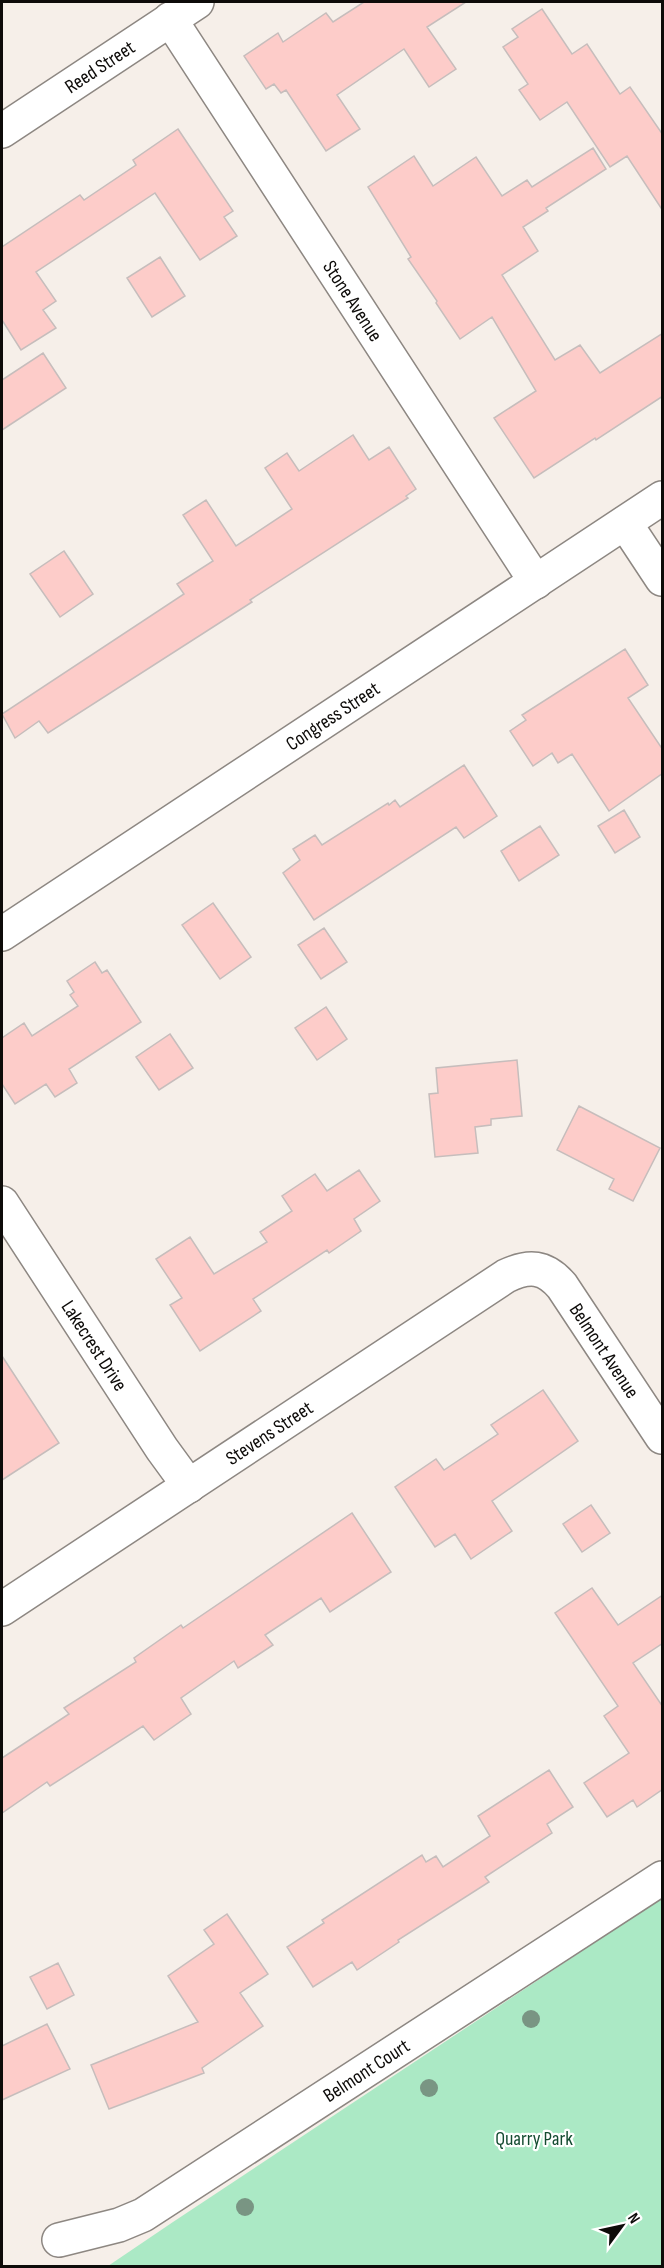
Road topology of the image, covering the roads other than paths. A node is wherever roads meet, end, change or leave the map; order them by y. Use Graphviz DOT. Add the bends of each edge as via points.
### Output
graph roads {
  1 [pos="197,2"];
  2 [pos="170,19"];
  3 [pos="2,131"];
  4 [pos="663,498"];
  5 [pos="625,523"];
  6 [pos="663,579"];
  7 [pos="536,582"];
  8 [pos="2,934"];
  9 [pos="2,1203"];
  10 [pos="540,1269"];
  11 [pos="663,1437"];
  12 [pos="189,1486"];
  13 [pos="2,1609"];
  14 [pos="663,1878"];
  15 [pos="59,2240"];
  1 -- 2 [label="street, Reed Street"];
  2 -- 3 [label="street, Reed Street"];
  2 -- 7 [label="street, Stone Avenue"];
  4 -- 5 [label="street, Congress Street"];
  5 -- 6 [label="street"];
  5 -- 7 [label="street, Congress Street"];
  7 -- 8 [label="street, Congress Street"];
  9 -- 12 [label="street, Lakecrest Drive"];
  10 -- 11 [label="street, Belmont Avenue" via="562,1286"];
  10 -- 12 [label="street, Stevens Street" via="521,1269 506,1276"];
  12 -- 13 [label="street, Stevens Street"];
  14 -- 15 [label="street, Belmont Court" via="143,2215"];
}
